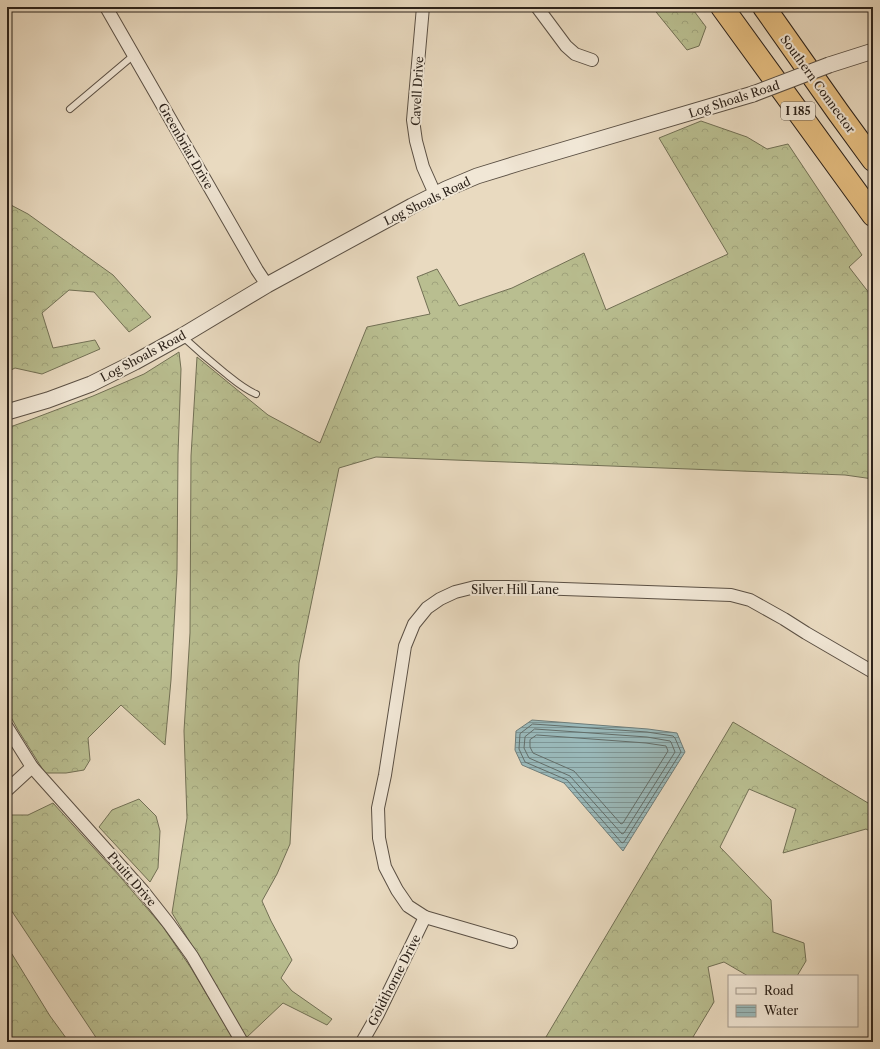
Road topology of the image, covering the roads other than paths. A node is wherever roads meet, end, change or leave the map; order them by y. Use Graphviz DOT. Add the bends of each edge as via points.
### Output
graph roads {
  1 [pos="106,7"];
  2 [pos="422,7"];
  3 [pos="537,7"];
  4 [pos="722,7"];
  5 [pos="764,7"];
  6 [pos="873,51"];
  7 [pos="134,55"];
  8 [pos="592,60"];
  9 [pos="70,109"];
  10 [pos="873,160"];
  11 [pos="435,194"];
  12 [pos="873,215"];
  13 [pos="267,285"];
  14 [pos="182,336"];
  15 [pos="256,394"];
  16 [pos="7,412"];
  17 [pos="873,672"];
  18 [pos="7,727"];
  19 [pos="32,767"];
  20 [pos="7,790"];
  21 [pos="425,917"];
  22 [pos="511,942"];
  23 [pos="242,1042"];
  24 [pos="362,1042"];
  1 -- 7 [label="street, Greenbriar Drive"];
  2 -- 11 [label="street, Cavell Drive" via="413,120 423,167"];
  3 -- 8 [label="street" via="566,46 575,54"];
  4 -- 12 [label="highway, I 185"];
  5 -- 10 [label="highway, Southern Connector / I 185"];
  6 -- 11 [label="street, Log Shoals Road, bridge" via="753,94 477,176"];
  7 -- 9 [label="lane"];
  7 -- 13 [label="street, Greenbriar Drive"];
  11 -- 13 [label="street, Log Shoals Road"];
  13 -- 14 [label="street, Log Shoals Road"];
  14 -- 15 [label="lane" via="200,353"];
  14 -- 16 [label="street, Log Shoals Road" via="91,384"];
  17 -- 21 [label="street, Silver Hill Lane" via="750,600 731,595 475,587 440,599 426,608 414,624 405,646 378,808 379,838 385,867 396,890 408,906"];
  18 -- 19 [label="street, Pruitt Drive"];
  19 -- 20 [label="street"];
  19 -- 23 [label="street, Pruitt Drive" via="143,891 169,924 192,956"];
  21 -- 22 [label="street, Silver Hill Lane"];
  21 -- 24 [label="street, Goldthorne Drive"];
}
